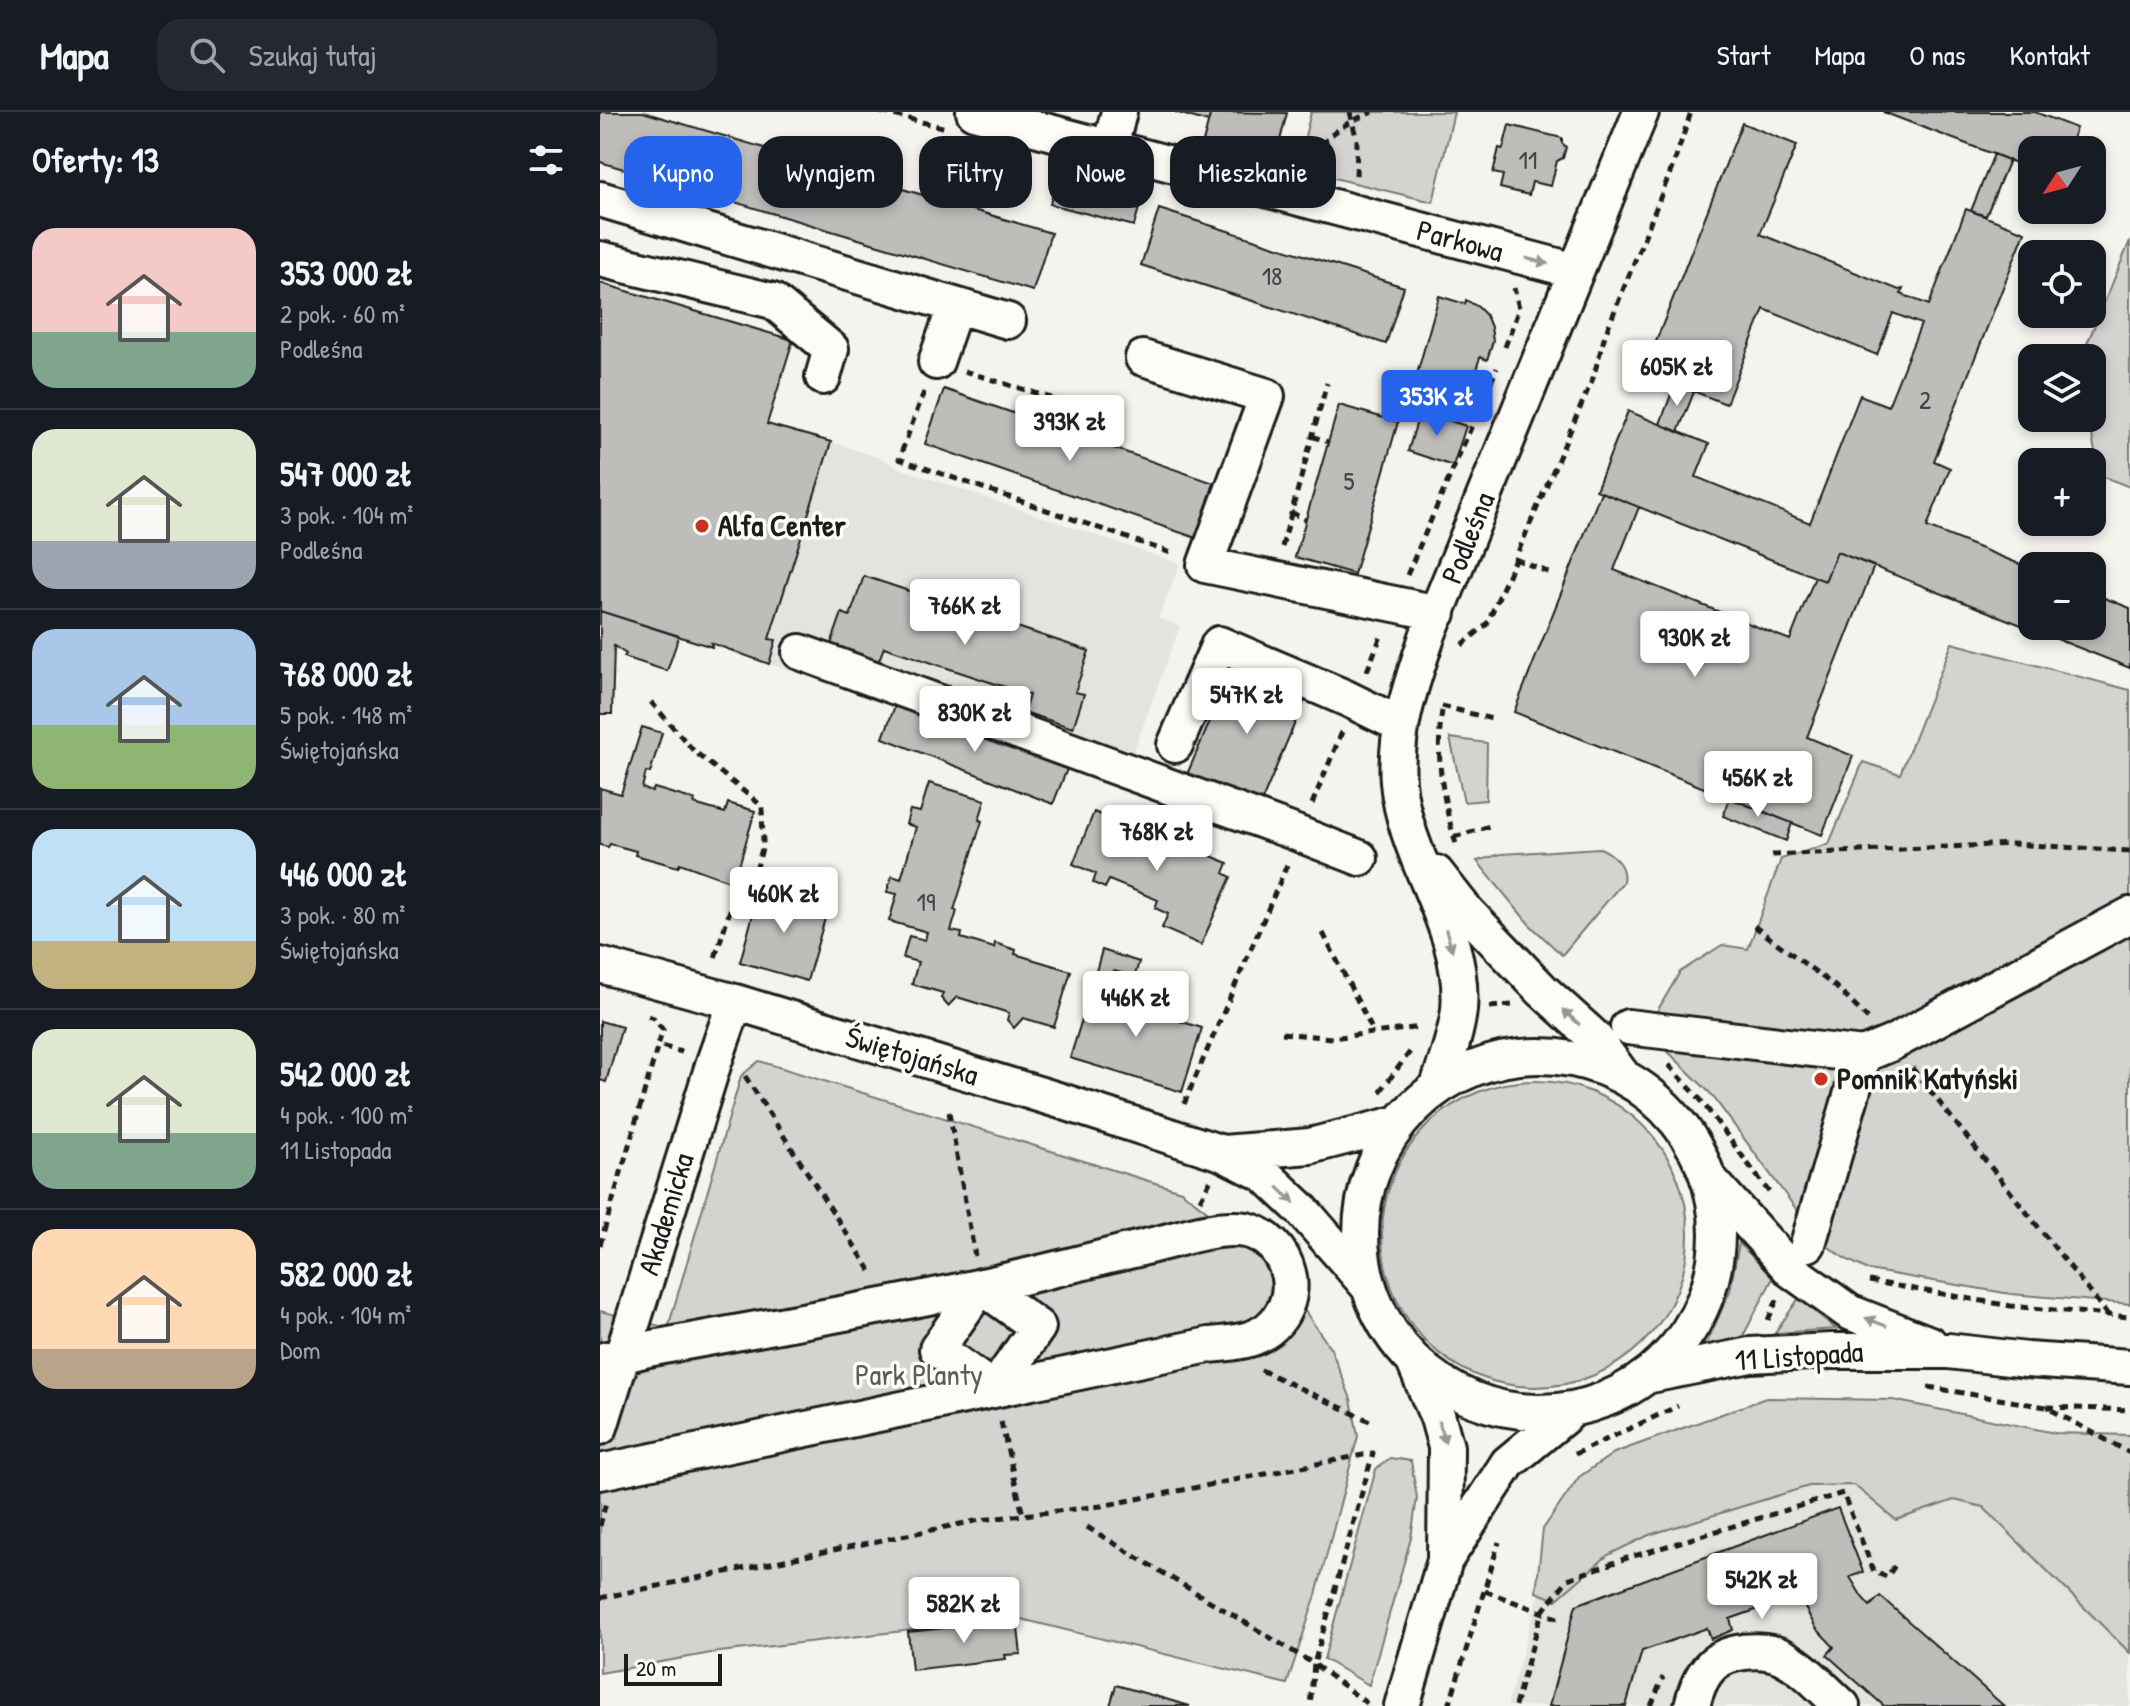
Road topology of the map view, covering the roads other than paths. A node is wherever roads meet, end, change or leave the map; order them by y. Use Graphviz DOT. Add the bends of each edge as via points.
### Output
graph roads {
  1 [pos="974,112"];
  2 [pos="1119,112"];
  3 [pos="1641,112"];
  4 [pos="1067,136"];
  5 [pos="1113,136"];
  6 [pos="1154,159"];
  7 [pos="600,199"];
  8 [pos="600,259"];
  9 [pos="1576,271"];
  10 [pos="955,307"];
  11 [pos="1008,321"];
  12 [pos="1143,358"];
  13 [pos="936,362"];
  14 [pos="823,377"];
  15 [pos="1438,613"];
  16 [pos="800,652"];
  17 [pos="1401,725"];
  18 [pos="1175,745"];
  19 [pos="1411,841"];
  20 [pos="1360,858"];
  21 [pos="2130,915"];
  22 [pos="600,965"];
  23 [pos="735,1002"];
  24 [pos="1628,1027"];
  25 [pos="1878,1049"];
  26 [pos="1622,1075"];
  27 [pos="1438,1086"];
  28 [pos="1399,1123"];
  29 [pos="1222,1153"];
  30 [pos="1710,1180"];
  31 [pos="1808,1244"];
  32 [pos="981,1286"];
  33 [pos="1368,1287"];
  34 [pos="1948,1351"];
  35 [pos="611,1358"];
  36 [pos="1413,1360"];
  37 [pos="2130,1367"];
  38 [pos="1651,1375"];
  39 [pos="994,1390"];
  40 [pos="1572,1410"];
  41 [pos="600,1427"];
  42 [pos="600,1472"];
  43 [pos="1445,1560"];
  44 [pos="1402,1706"];
  45 [pos="1692,1706"];
  46 [pos="1842,1706"];
  1 -- 4 [label="street, Parkowa"];
  2 -- 5 [label="street"];
  3 -- 9 [label="street, Podleśna"];
  6 -- 9 [label="street, Parkowa, one-way"];
  7 -- 10 [label="street"];
  8 -- 14 [label="street" via="773,301 831,349"];
  9 -- 15 [label="street, Podleśna"];
  10 -- 11 [label="street"];
  10 -- 13 [label="street"];
  12 -- 15 [label="street" via="1267,396 1205,565"];
  15 -- 17 [label="street, Podleśna"];
  16 -- 20 [label="street"];
  17 -- 18 [label="street" via="1219,644"];
  17 -- 19 [label="street, Podleśna" via="1398,781"];
  26 -- 19 [label="street, Podleśna, one-way" via="1594,1037 1465,910"];
  19 -- 27 [label="street, Podleśna, one-way" via="1450,939 1458,974 1455,1034"];
  21 -- 25 [label="street"];
  22 -- 23 [label="street, Świętojańska"];
  23 -- 29 [label="street, Świętojańska"];
  23 -- 35 [label="street, Akademicka"];
  24 -- 25 [label="street"];
  25 -- 31 [label="street"];
  26 -- 27 [label="street" via="1580,1059 1536,1055 1472,1067"];
  26 -- 30 [label="street" via="1652,1094 1676,1119 1697,1148"];
  27 -- 28 [label="street"];
  28 -- 29 [label="street, Świętojańska" via="1310,1146"];
  28 -- 33 [label="street" via="1376,1159 1364,1200 1361,1244"];
  29 -- 33 [label="street, Świętojańska, one-way" via="1264,1174"];
  34 -- 30 [label="street, 11 Listopada, one-way" via="1849,1312 1792,1271"];
  30 -- 38 [label="street" via="1719,1233 1711,1287 1687,1335"];
  32 -- 35 [label="street"];
  32 -- 39 [label="street" via="937,1349"];
  32 -- 39 [label="street" via="1038,1327"];
  32 -- 39 [label="street" via="1235,1228 1267,1239 1281,1254 1290,1277 1290,1295 1279,1320 1247,1340"];
  33 -- 36 [label="street" via="1386,1326"];
  34 -- 37 [label="street, 11 Listopada"];
  34 -- 38 [label="street, 11 Listopada" via="1750,1355"];
  35 -- 41 [label="street, Akademicka"];
  36 -- 40 [label="street" via="1447,1387 1486,1405 1529,1413"];
  36 -- 43 [label="street, one-way" via="1446,1447"];
  38 -- 40 [label="street" via="1614,1397"];
  39 -- 42 [label="street"];
  40 -- 43 [label="street" via="1508,1463"];
  43 -- 44 [label="street"];
  45 -- 46 [label="street" via="1711,1666 1731,1654 1766,1652 1804,1671"];
}
